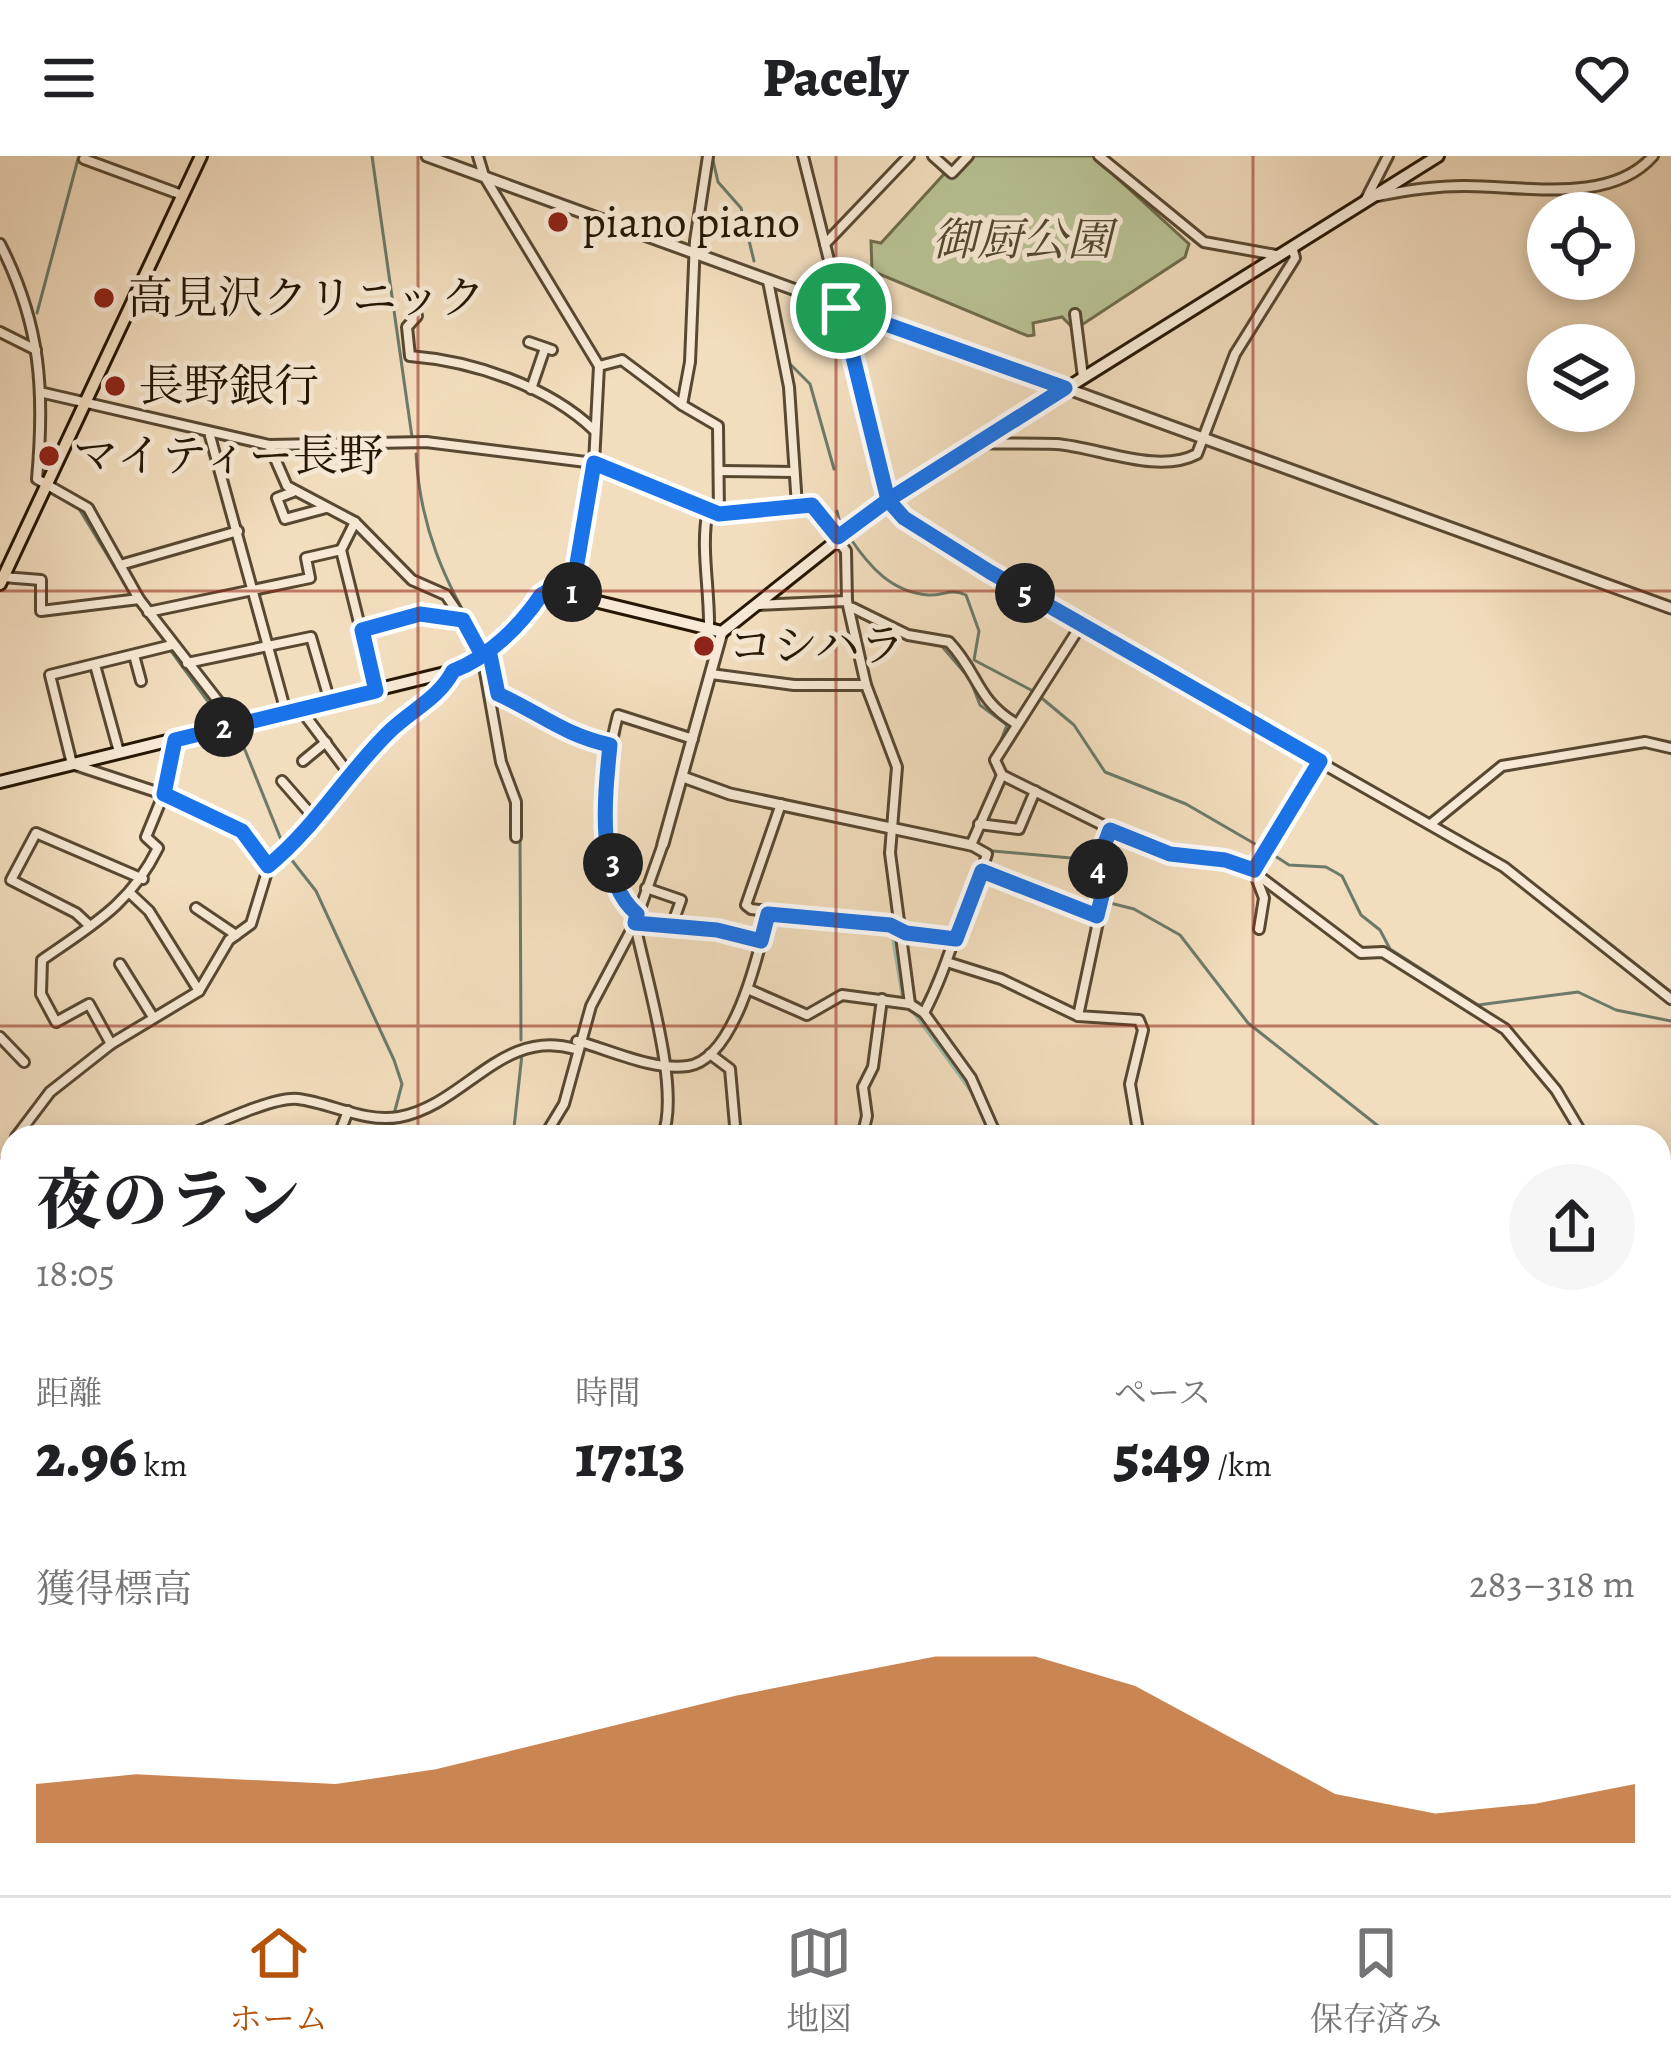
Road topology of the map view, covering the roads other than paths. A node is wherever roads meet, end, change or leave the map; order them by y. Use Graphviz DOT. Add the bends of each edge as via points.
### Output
graph roads {
  1 [pos="200,156"];
  2 [pos="427,156"];
  3 [pos="490,156"];
  4 [pos="708,156"];
  5 [pos="803,156"];
  6 [pos="909,156"];
  7 [pos="933,156"];
  8 [pos="968,156"];
  9 [pos="1099,156"];
  10 [pos="1388,156"];
  11 [pos="1438,156"];
  12 [pos="1653,156"];
  13 [pos="479,158"];
  14 [pos="85,159"];
  15 [pos="484,176"];
  16 [pos="182,195"];
  17 [pos="1377,196"];
  18 [pos="1363,206"];
  19 [pos="0,244"];
  20 [pos="825,244"];
  21 [pos="1287,253"];
  22 [pos="695,255"];
  23 [pos="768,281"];
  24 [pos="841,308"];
  25 [pos="1075,314"];
  26 [pos="417,316"];
  27 [pos="0,332"];
  28 [pos="529,342"];
  29 [pos="36,350"];
  30 [pos="599,366"];
  31 [pos="1083,377"];
  32 [pos="531,388"];
  33 [pos="1065,388"];
  34 [pos="44,393"];
  35 [pos="84,400"];
  36 [pos="682,405"];
  37 [pos="596,431"];
  38 [pos="210,436"];
  39 [pos="1203,439"];
  40 [pos="979,442"];
  41 [pos="269,446"];
  42 [pos="594,463"];
  43 [pos="720,471"];
  44 [pos="793,472"];
  45 [pos="48,482"];
  46 [pos="295,492"];
  47 [pos="888,500"];
  48 [pos="796,506"];
  49 [pos="328,508"];
  50 [pos="708,509"];
  51 [pos="719,514"];
  52 [pos="355,522"];
  53 [pos="238,531"];
  54 [pos="838,537"];
  55 [pos="0,547"];
  56 [pos="340,550"];
  57 [pos="14,554"];
  58 [pos="120,565"];
  59 [pos="2,581"];
  60 [pos="253,590"];
  61 [pos="572,593"];
  62 [pos="139,599"];
  63 [pos="757,605"];
  64 [pos="850,605"];
  65 [pos="1671,608"];
  66 [pos="148,612"];
  67 [pos="463,620"];
  68 [pos="1081,626"];
  69 [pos="362,630"];
  70 [pos="716,631"];
  71 [pos="172,645"];
  72 [pos="268,646"];
  73 [pos="485,653"];
  74 [pos="134,655"];
  75 [pos="187,664"];
  76 [pos="95,665"];
  77 [pos="453,671"];
  78 [pos="711,674"];
  79 [pos="142,680"];
  80 [pos="866,686"];
  81 [pos="376,691"];
  82 [pos="330,702"];
  83 [pos="301,710"];
  84 [pos="286,712"];
  85 [pos="236,724"];
  86 [pos="1015,724"];
  87 [pos="693,739"];
  88 [pos="175,740"];
  89 [pos="326,742"];
  90 [pos="610,745"];
  91 [pos="1671,748"];
  92 [pos="119,752"];
  93 [pos="303,760"];
  94 [pos="1320,761"];
  95 [pos="72,764"];
  96 [pos="1002,776"];
  97 [pos="683,777"];
  98 [pos="353,778"];
  99 [pos="282,781"];
  100 [pos="0,782"];
  101 [pos="1035,791"];
  102 [pos="164,794"];
  103 [pos="782,804"];
  104 [pos="316,820"];
  105 [pos="1432,823"];
  106 [pos="979,824"];
  107 [pos="896,827"];
  108 [pos="1110,830"];
  109 [pos="516,837"];
  110 [pos="663,844"];
  111 [pos="971,845"];
  112 [pos="268,866"];
  113 [pos="1254,870"];
  114 [pos="982,871"];
  115 [pos="143,879"];
  116 [pos="646,888"];
  117 [pos="132,895"];
  118 [pos="196,908"];
  119 [pos="768,914"];
  120 [pos="1097,916"];
  121 [pos="636,918"];
  122 [pos="672,925"];
  123 [pos="90,926"];
  124 [pos="898,928"];
  125 [pos="1259,929"];
  126 [pos="236,935"];
  127 [pos="956,939"];
  128 [pos="761,941"];
  129 [pos="950,963"];
  130 [pos="120,964"];
  131 [pos="750,990"];
  132 [pos="199,992"];
  133 [pos="882,999"];
  134 [pos="1671,999"];
  135 [pos="910,1004"];
  136 [pos="923,1013"];
  137 [pos="1078,1016"];
  138 [pos="153,1017"];
  139 [pos="0,1037"];
  140 [pos="111,1044"];
  141 [pos="576,1045"];
  142 [pos="710,1054"];
  143 [pos="24,1062"];
  144 [pos="664,1065"];
  145 [pos="349,1111"];
  146 [pos="25,1125"];
  147 [pos="216,1125"];
  148 [pos="343,1125"];
  149 [pos="551,1125"];
  150 [pos="667,1125"];
  151 [pos="735,1125"];
  152 [pos="865,1125"];
  153 [pos="992,1125"];
  154 [pos="1137,1125"];
  155 [pos="1577,1125"];
  1 -- 16 [label="main road"];
  2 -- 15 [label="street"];
  3 -- 13 [label="street"];
  4 -- 22 [label="street"];
  5 -- 20 [label="street"];
  6 -- 20 [label="street"];
  7 -- 8 [label="street" via="952,172"];
  9 -- 21 [label="street" via="1204,242"];
  10 -- 18 [label="street"];
  11 -- 17 [label="main road"];
  12 -- 17 [label="street" via="1628,176 1586,188 1457,186"];
  13 -- 15 [label="street"];
  14 -- 16 [label="street"];
  15 -- 22 [label="street"];
  15 -- 30 [label="street"];
  16 -- 35 [label="main road"];
  17 -- 18 [label="main road"];
  18 -- 21 [label="main road"];
  19 -- 29 [label="street"];
  20 -- 24 [label="street"];
  21 -- 31 [label="main road"];
  21 -- 39 [label="street" via="1295,258 1235,354"];
  22 -- 23 [label="street"];
  22 -- 36 [label="street"];
  23 -- 24 [label="street"];
  23 -- 44 [label="street" via="789,387"];
  24 -- 33 [label="street"];
  24 -- 47 [label="street"];
  25 -- 31 [label="street"];
  26 -- 32 [label="street" via="407,327 410,356 443,358"];
  27 -- 29 [label="street"];
  28 -- 32 [label="street" via="549,349"];
  29 -- 34 [label="street"];
  30 -- 36 [label="street" via="622,361"];
  30 -- 37 [label="street"];
  31 -- 33 [label="main road"];
  32 -- 37 [label="street" via="564,401"];
  33 -- 39 [label="street"];
  33 -- 40 [label="main road"];
  34 -- 35 [label="street"];
  34 -- 45 [label="street" via="37,478"];
  35 -- 38 [label="street"];
  35 -- 45 [label="main road"];
  36 -- 43 [label="street" via="718,426"];
  37 -- 42 [label="street"];
  38 -- 41 [label="street"];
  38 -- 53 [label="street"];
  39 -- 40 [label="street" via="1197,454 1176,460"];
  39 -- 65 [label="street"];
  40 -- 47 [label="main road"];
  41 -- 42 [label="street" via="426,442"];
  41 -- 46 [label="street"];
  42 -- 50 [label="street"];
  42 -- 61 [label="street"];
  43 -- 44 [label="street"];
  43 -- 51 [label="street"];
  44 -- 48 [label="street"];
  45 -- 57 [label="main road"];
  45 -- 58 [label="street" via="88,508"];
  46 -- 49 [label="street"];
  46 -- 49 [label="street" via="277,498 285,518"];
  47 -- 54 [label="main road"];
  47 -- 68 [label="street" via="904,518"];
  48 -- 51 [label="street"];
  48 -- 54 [label="street" via="812,505"];
  49 -- 52 [label="street"];
  50 -- 51 [label="street"];
  50 -- 70 [label="street" via="702,538"];
  52 -- 56 [label="street"];
  52 -- 67 [label="street" via="412,580 446,595"];
  53 -- 58 [label="street"];
  53 -- 60 [label="street"];
  54 -- 63 [label="main road"];
  54 -- 64 [label="street" via="850,562"];
  55 -- 57 [label="street"];
  56 -- 60 [label="street" via="306,557 310,578"];
  56 -- 69 [label="street"];
  57 -- 59 [label="main road"];
  58 -- 62 [label="street"];
  59 -- 62 [label="street" via="41,580 41,611"];
  60 -- 66 [label="street"];
  60 -- 72 [label="street"];
  61 -- 70 [label="main road"];
  61 -- 73 [label="main road" via="541,595"];
  62 -- 66 [label="street"];
  63 -- 64 [label="street"];
  63 -- 70 [label="main road"];
  64 -- 80 [label="street"];
  64 -- 86 [label="street" via="908,635 950,642 988,706"];
  66 -- 71 [label="street"];
  67 -- 69 [label="street" via="420,614"];
  67 -- 73 [label="street"];
  68 -- 86 [label="street"];
  68 -- 94 [label="street"];
  69 -- 81 [label="street"];
  70 -- 78 [label="street"];
  71 -- 74 [label="street"];
  71 -- 75 [label="street"];
  72 -- 75 [label="street"];
  72 -- 82 [label="street" via="311,637"];
  72 -- 84 [label="street"];
  73 -- 77 [label="main road"];
  73 -- 90 [label="street" via="498,694 567,735"];
  73 -- 109 [label="street"];
  74 -- 76 [label="street"];
  74 -- 79 [label="street"];
  75 -- 85 [label="street"];
  76 -- 92 [label="street"];
  76 -- 95 [label="street" via="50,674"];
  77 -- 81 [label="main road"];
  77 -- 98 [label="street"];
  78 -- 80 [label="street"];
  78 -- 87 [label="street"];
  80 -- 107 [label="street" via="897,767"];
  81 -- 82 [label="main road"];
  82 -- 83 [label="main road"];
  83 -- 84 [label="main road"];
  83 -- 89 [label="street"];
  84 -- 85 [label="main road"];
  85 -- 88 [label="main road"];
  86 -- 96 [label="street" via="995,760"];
  87 -- 90 [label="street" via="618,715"];
  87 -- 97 [label="street"];
  88 -- 92 [label="main road"];
  88 -- 102 [label="street"];
  89 -- 93 [label="street"];
  89 -- 98 [label="street"];
  90 -- 121 [label="street" via="604,847"];
  91 -- 105 [label="street" via="1645,742 1502,766"];
  92 -- 95 [label="main road"];
  94 -- 105 [label="street"];
  94 -- 113 [label="street"];
  95 -- 100 [label="main road"];
  95 -- 102 [label="street"];
  96 -- 101 [label="street"];
  96 -- 106 [label="street"];
  97 -- 103 [label="street"];
  97 -- 110 [label="street"];
  98 -- 104 [label="street"];
  99 -- 104 [label="street"];
  101 -- 106 [label="street" via="1018,829"];
  101 -- 108 [label="street"];
  102 -- 112 [label="street" via="242,831"];
  102 -- 115 [label="street" via="146,836 158,848"];
  103 -- 107 [label="street"];
  103 -- 119 [label="street" via="746,905"];
  104 -- 112 [label="street"];
  105 -- 134 [label="street" via="1504,866"];
  106 -- 111 [label="street"];
  107 -- 111 [label="street"];
  107 -- 124 [label="street" via="890,853"];
  108 -- 113 [label="street" via="1170,854"];
  108 -- 120 [label="street" via="1097,864"];
  110 -- 116 [label="street"];
  111 -- 114 [label="street" via="987,854"];
  112 -- 126 [label="street" via="251,924"];
  113 -- 125 [label="street" via="1264,898"];
  113 -- 155 [label="street" via="1361,953 1383,952 1505,1029"];
  114 -- 120 [label="street"];
  114 -- 127 [label="street"];
  115 -- 117 [label="street"];
  115 -- 123 [label="street" via="36,833 11,880"];
  116 -- 121 [label="street"];
  116 -- 122 [label="street" via="681,900"];
  117 -- 123 [label="street"];
  117 -- 132 [label="street"];
  118 -- 126 [label="street"];
  119 -- 124 [label="street"];
  119 -- 128 [label="street"];
  120 -- 137 [label="street"];
  121 -- 122 [label="street"];
  121 -- 141 [label="street"];
  121 -- 144 [label="street"];
  122 -- 128 [label="street"];
  123 -- 140 [label="street" via="42,960 41,994 56,1022 89,1004"];
  124 -- 127 [label="street"];
  124 -- 135 [label="street"];
  126 -- 132 [label="street"];
  127 -- 129 [label="street"];
  128 -- 131 [label="street"];
  129 -- 136 [label="street"];
  129 -- 137 [label="street"];
  130 -- 138 [label="street"];
  131 -- 133 [label="street" via="807,1015 834,996"];
  131 -- 142 [label="street"];
  132 -- 138 [label="street"];
  133 -- 135 [label="street"];
  133 -- 152 [label="street" via="863,1087"];
  135 -- 136 [label="street"];
  136 -- 153 [label="street" via="971,1078"];
  137 -- 154 [label="street" via="1139,1020 1130,1084"];
  138 -- 140 [label="street"];
  139 -- 143 [label="street"];
  140 -- 146 [label="street" via="50,1092"];
  141 -- 144 [label="street"];
  141 -- 145 [label="street" via="525,1046 401,1117"];
  141 -- 149 [label="street"];
  142 -- 144 [label="street" via="691,1066"];
  142 -- 151 [label="street" via="730,1070"];
  144 -- 150 [label="street"];
  145 -- 147 [label="street" via="292,1097"];
  145 -- 148 [label="street"];
}
